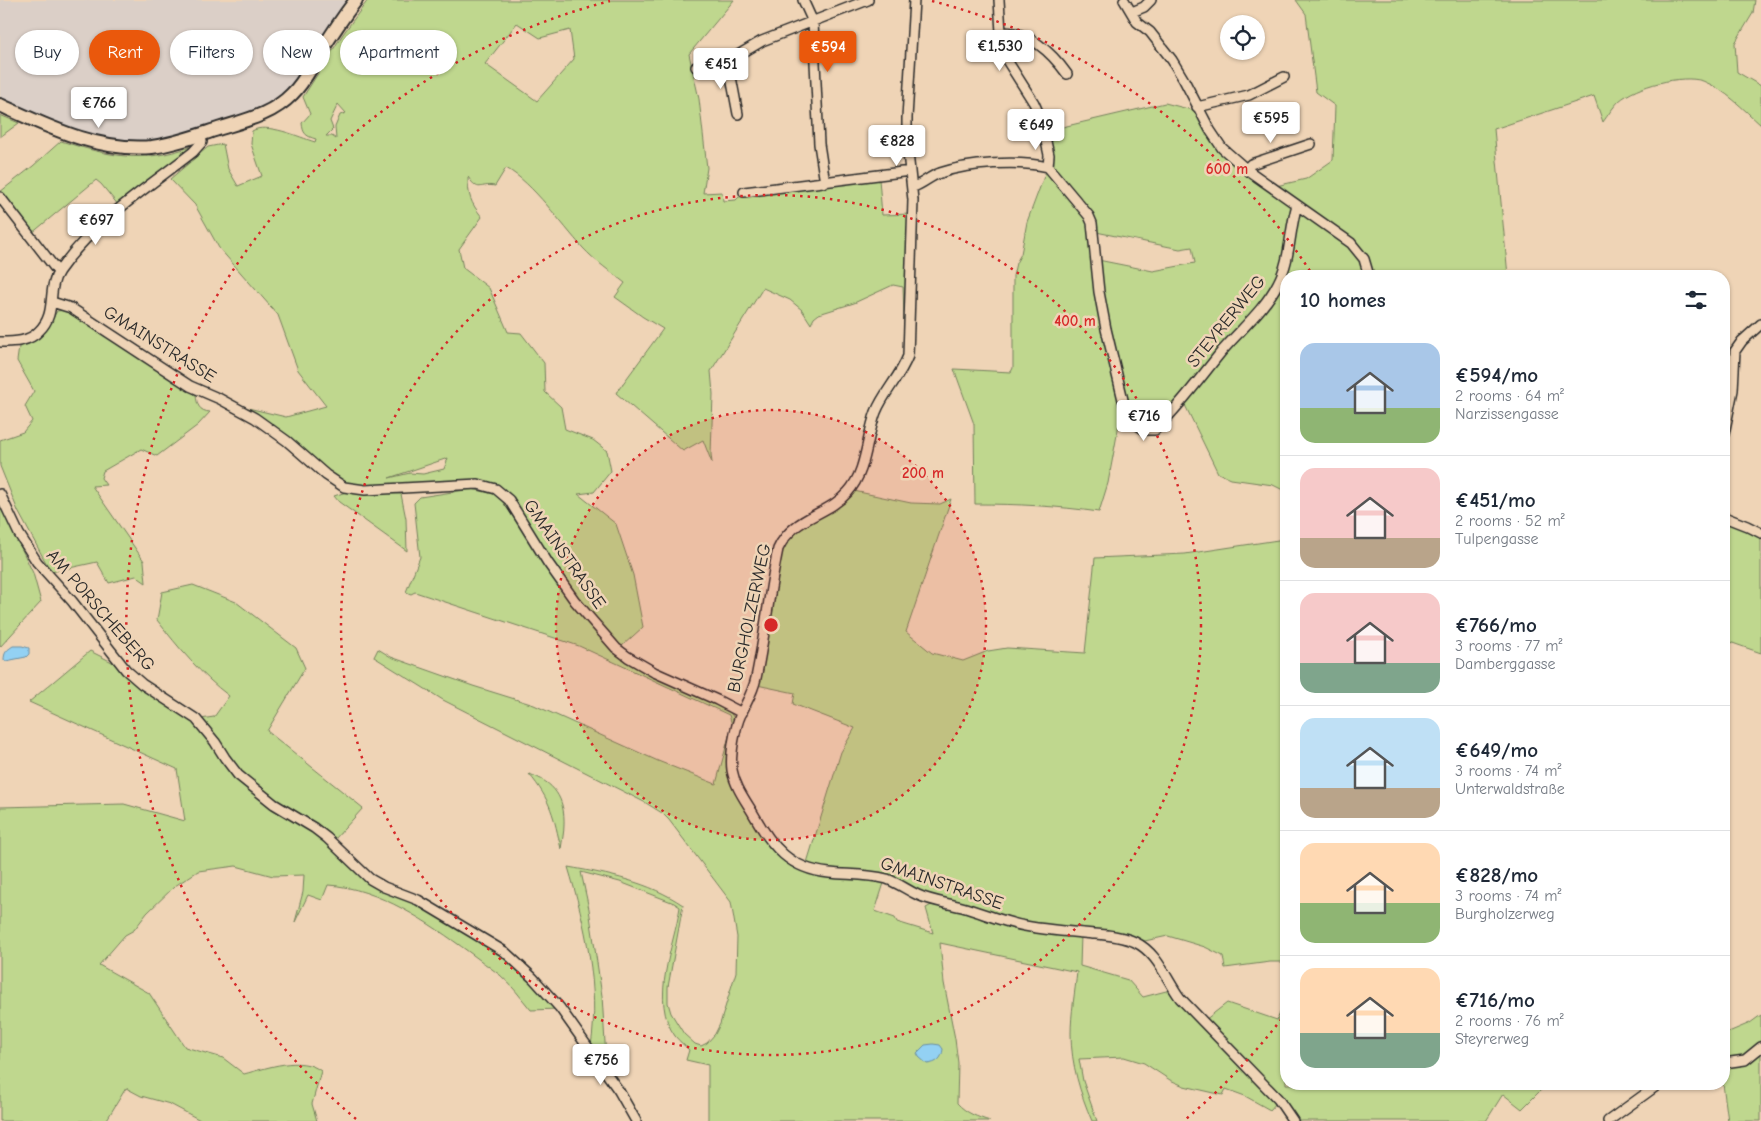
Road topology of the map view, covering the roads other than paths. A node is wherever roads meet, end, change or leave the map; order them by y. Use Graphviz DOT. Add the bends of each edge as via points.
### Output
graph roads {
  1 [pos="356,0"];
  2 [pos="803,0"];
  3 [pos="868,0"];
  4 [pos="914,0"];
  5 [pos="999,0"];
  6 [pos="1124,0"];
  7 [pos="1151,0"];
  8 [pos="1132,12"];
  9 [pos="813,22"];
  10 [pos="1001,32"];
  11 [pos="728,62"];
  12 [pos="696,67"];
  13 [pos="1067,74"];
  14 [pos="1284,78"];
  15 [pos="0,105"];
  16 [pos="1197,107"];
  17 [pos="738,114"];
  18 [pos="201,134"];
  19 [pos="1311,144"];
  20 [pos="1048,168"];
  21 [pos="1246,169"];
  22 [pos="910,172"];
  23 [pos="825,183"];
  24 [pos="913,187"];
  25 [pos="744,192"];
  26 [pos="0,197"];
  27 [pos="1297,205"];
  28 [pos="1284,270"];
  29 [pos="1367,270"];
  30 [pos="58,272"];
  31 [pos="1280,279"];
  32 [pos="52,302"];
  33 [pos="1761,324"];
  34 [pos="0,342"];
  35 [pos="1730,408"];
  36 [pos="0,494"];
  37 [pos="1730,519"];
  38 [pos="1761,533"];
  39 [pos="742,712"];
  40 [pos="1761,1047"];
  41 [pos="1730,1061"];
  42 [pos="1651,1090"];
  43 [pos="636,1121"];
  44 [pos="1293,1121"];
  45 [pos="1608,1121"];
  1 -- 18 [label="street" via="304,79 282,103 252,119"];
  2 -- 9 [label="street"];
  3 -- 9 [label="street"];
  4 -- 22 [label="street, BURGHOLZERWEG" via="907,143"];
  5 -- 10 [label="street"];
  6 -- 8 [label="street"];
  7 -- 8 [label="street"];
  8 -- 16 [label="street" via="1137,22 1150,32 1172,60"];
  9 -- 11 [label="street" via="754,45"];
  9 -- 23 [label="street" via="819,144"];
  10 -- 13 [label="street" via="1031,39"];
  10 -- 20 [label="street" via="1004,54 1034,103 1040,120 1049,155"];
  11 -- 12 [label="street"];
  11 -- 17 [label="street"];
  14 -- 16 [label="street" via="1249,95"];
  15 -- 18 [label="street" via="81,138 111,146 151,147"];
  16 -- 21 [label="street" via="1216,140"];
  18 -- 30 [label="street" via="199,146 94,229"];
  19 -- 21 [label="street" via="1251,164"];
  20 -- 24 [label="street" via="1017,163 964,168 939,173"];
  20 -- 31 [label="street, STEYRERWEG" via="1092,223 1101,301 1124,404 1136,424 1145,430 1155,430 1167,419 1248,324"];
  21 -- 27 [label="street"];
  22 -- 23 [label="street"];
  22 -- 24 [label="street, BURGHOLZERWEG"];
  23 -- 25 [label="street"];
  24 -- 39 [label="street, BURGHOLZERWEG" via="908,356 876,412 854,485 843,497 793,528 778,549 756,679"];
  26 -- 30 [label="street"];
  27 -- 28 [label="street, STEYRERWEG"];
  27 -- 29 [label="street" via="1350,243 1364,259"];
  30 -- 32 [label="street"];
  32 -- 34 [label="street" via="49,318 38,333 20,341"];
  32 -- 39 [label="street, GMAINSTRASSE" via="71,308 190,386 255,418 344,487 366,490 478,484 496,489 508,500 574,601 616,648 654,672"];
  33 -- 35 [label="street" via="1735,351"];
  36 -- 43 [label="street, AM PORSCHEBERG" via="37,562 76,605 126,670 196,720 238,775 274,804 327,838 370,879 384,888 418,900 505,952 560,1008 619,1091"];
  37 -- 38 [label="street"];
  39 -- 44 [label="street, GMAINSTRASSE" via="731,762 733,776 767,837 787,858 820,872 886,879 928,898 1009,923 1135,942 1153,955 1180,998 1278,1100"];
  40 -- 41 [label="street" via="1745,1060"];
  42 -- 45 [label="street"];
}
